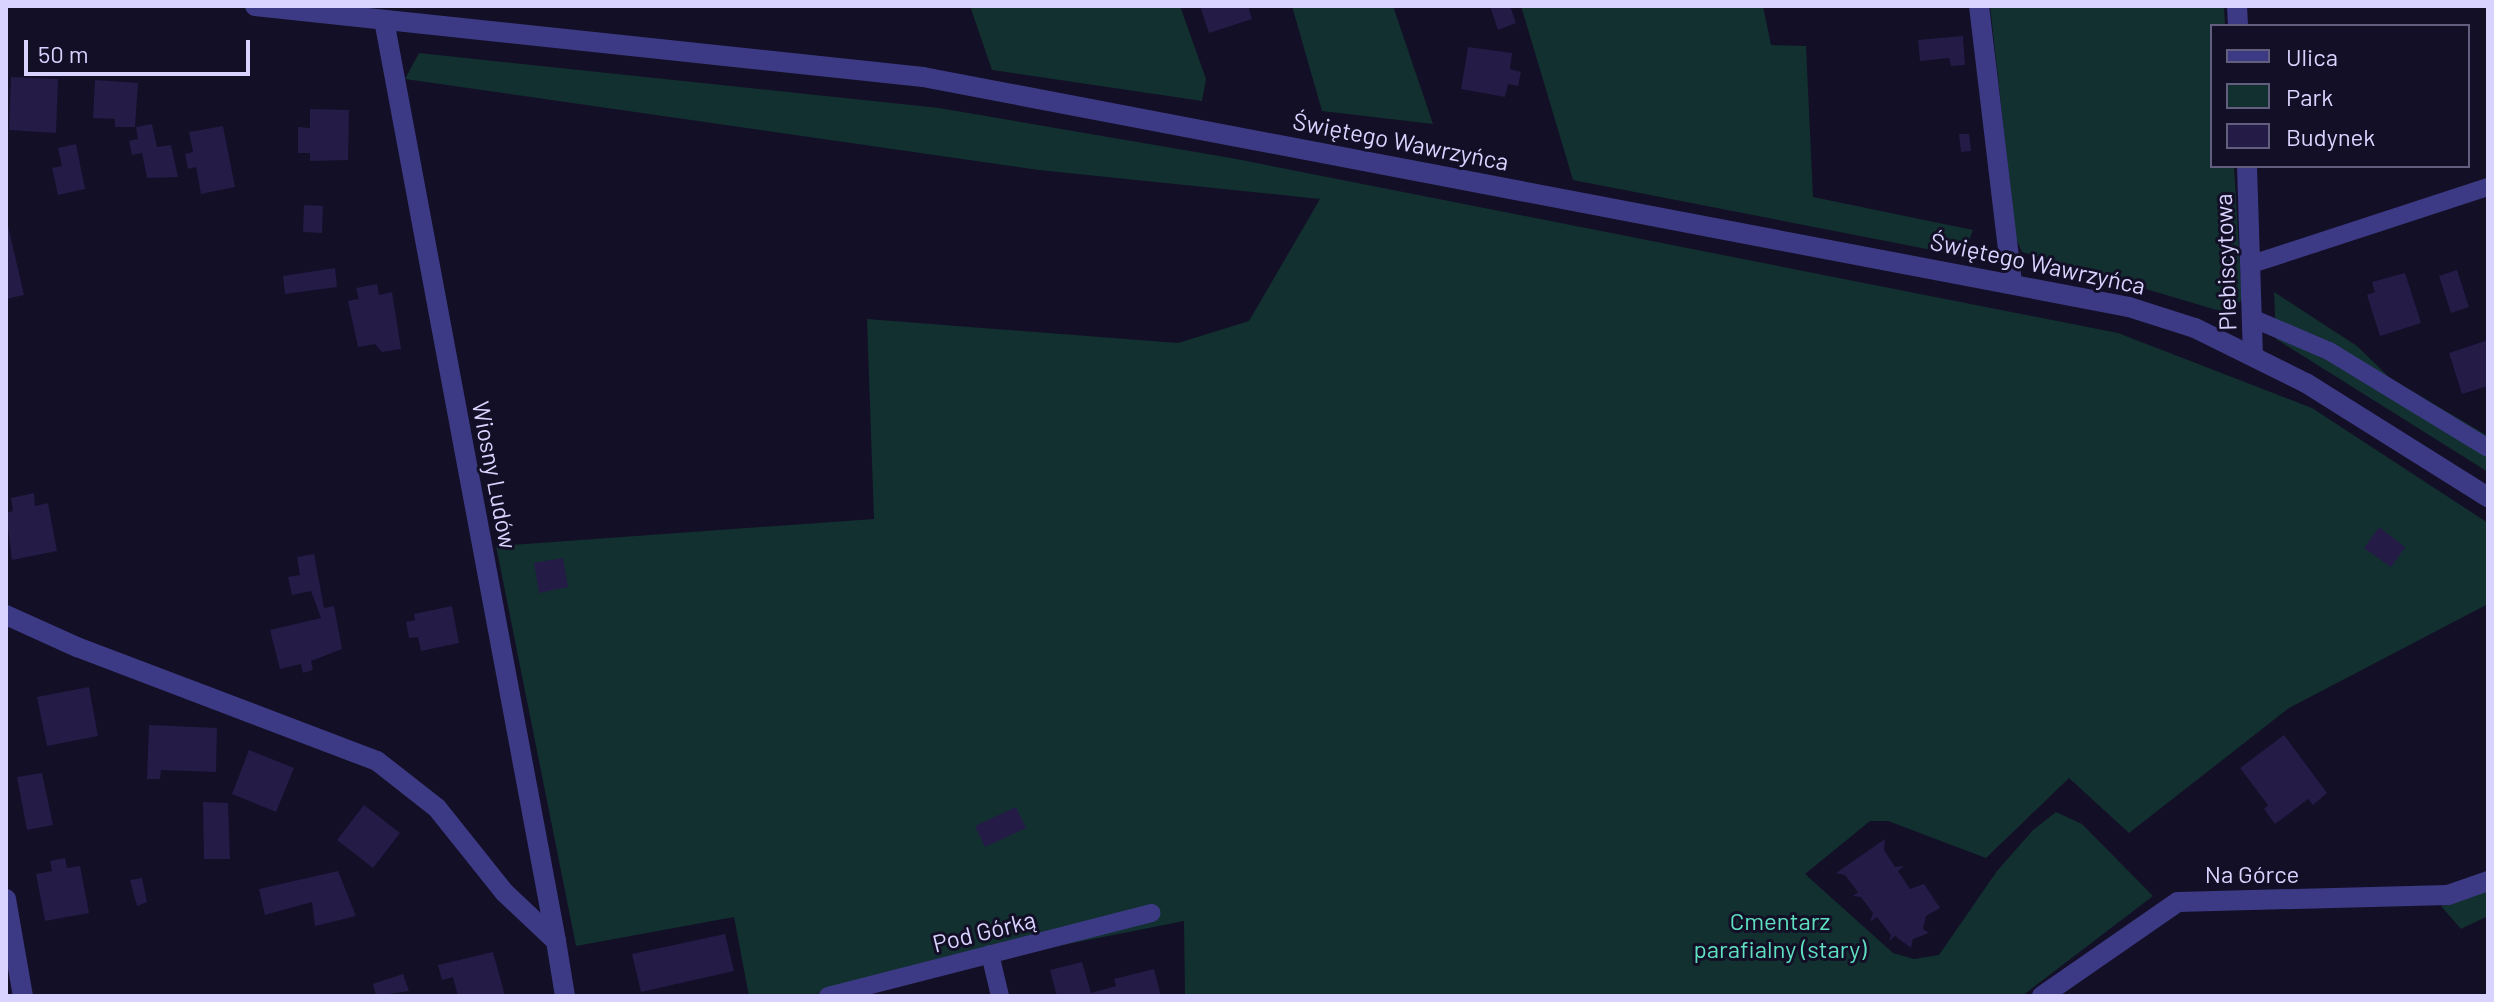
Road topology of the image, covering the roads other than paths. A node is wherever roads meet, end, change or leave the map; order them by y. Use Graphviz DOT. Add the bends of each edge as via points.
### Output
graph roads {
  1 [pos="255,6"];
  2 [pos="1979,6"];
  3 [pos="384,20"];
  4 [pos="2247,168"];
  5 [pos="2488,187"];
  6 [pos="2252,264"];
  7 [pos="2012,282"];
  8 [pos="2254,319"];
  9 [pos="2253,356"];
  10 [pos="2488,448"];
  11 [pos="2488,497"];
  12 [pos="6,615"];
  13 [pos="2488,881"];
  14 [pos="6,899"];
  15 [pos="1152,913"];
  16 [pos="556,941"];
  17 [pos="990,954"];
  18 [pos="23,996"];
  19 [pos="565,996"];
  20 [pos="828,996"];
  21 [pos="1000,996"];
  22 [pos="2042,996"];
  1 -- 3 [label="street, Świętego Wawrzyńca"];
  2 -- 7 [label="street"];
  3 -- 7 [label="street, Świętego Wawrzyńca" via="662,54 923,77"];
  3 -- 16 [label="street, Wiosny Ludów"];
  4 -- 6 [label="street, Plebiscytowa"];
  5 -- 6 [label="lane"];
  6 -- 8 [label="street, Plebiscytowa"];
  7 -- 9 [label="street, Świętego Wawrzyńca" via="2129,307 2195,328"];
  8 -- 9 [label="street, Plebiscytowa"];
  8 -- 10 [label="lane" via="2329,351"];
  9 -- 11 [label="street, Świętego Wawrzyńca" via="2410,444"];
  12 -- 16 [label="street" via="377,761 437,808 504,892"];
  13 -- 22 [label="street, Na Górce" via="2448,895 2178,902"];
  14 -- 18 [label="street"];
  15 -- 17 [label="lane, Pod Górką"];
  16 -- 19 [label="street, Wiosny Ludów"];
  17 -- 20 [label="lane, Pod Górką"];
  17 -- 21 [label="lane"];
}
